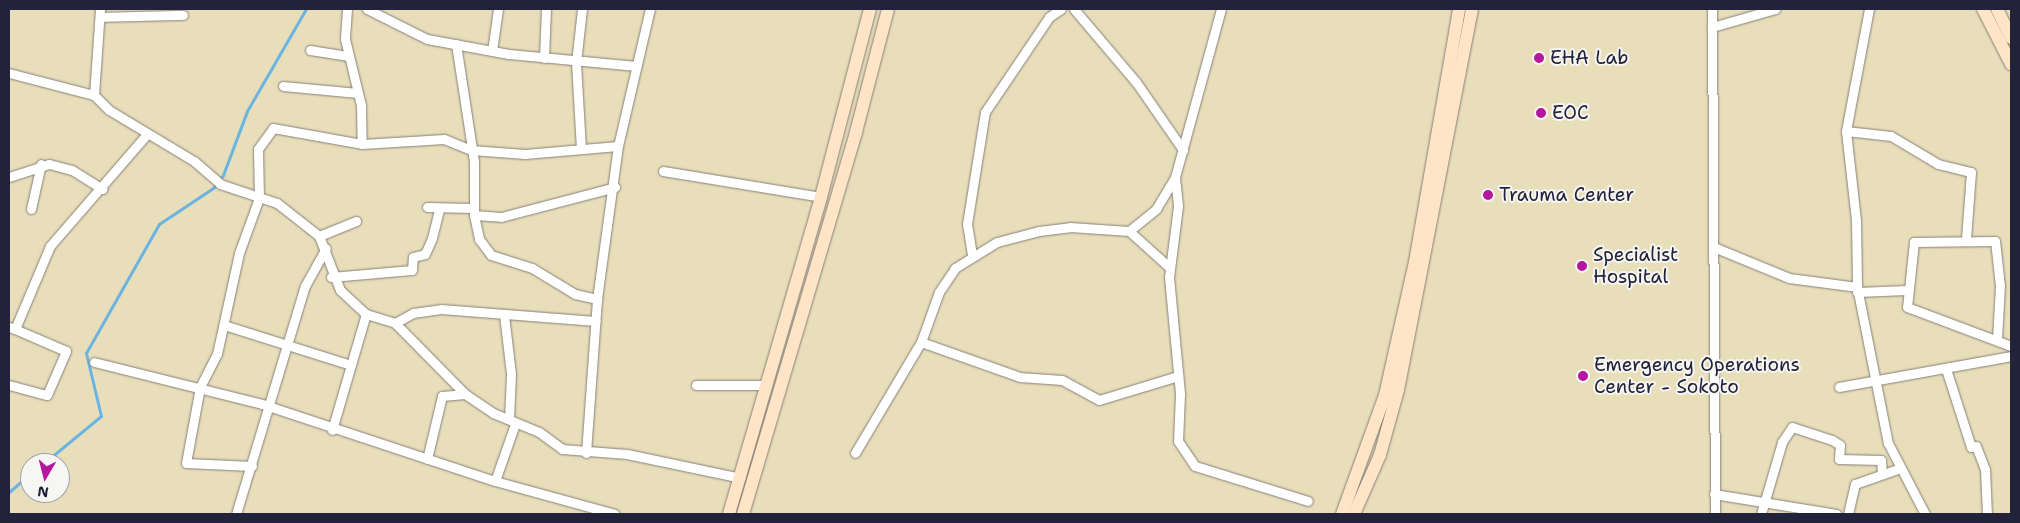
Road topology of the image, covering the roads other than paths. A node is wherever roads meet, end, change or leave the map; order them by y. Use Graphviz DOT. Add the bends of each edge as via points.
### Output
graph roads {
  1 [pos="347,9"];
  2 [pos="367,9"];
  3 [pos="498,9"];
  4 [pos="546,9"];
  5 [pos="582,9"];
  6 [pos="650,9"];
  7 [pos="870,9"];
  8 [pos="888,9"];
  9 [pos="1061,9"];
  10 [pos="1074,9"];
  11 [pos="1221,9"];
  12 [pos="1459,9"];
  13 [pos="1472,9"];
  14 [pos="1712,9"];
  15 [pos="1775,9"];
  16 [pos="1869,9"];
  17 [pos="1983,9"];
  18 [pos="1997,9"];
  19 [pos="100,13"];
  20 [pos="183,15"];
  21 [pos="1712,27"];
  22 [pos="2011,38"];
  23 [pos="456,44"];
  24 [pos="310,50"];
  25 [pos="492,51"];
  26 [pos="349,56"];
  27 [pos="544,58"];
  28 [pos="576,62"];
  29 [pos="2011,64"];
  30 [pos="636,66"];
  31 [pos="9,73"];
  32 [pos="283,86"];
  33 [pos="358,93"];
  34 [pos="94,95"];
  35 [pos="1846,132"];
  36 [pos="147,134"];
  37 [pos="362,144"];
  38 [pos="618,146"];
  39 [pos="581,149"];
  40 [pos="471,150"];
  41 [pos="1183,150"];
  42 [pos="41,164"];
  43 [pos="663,171"];
  44 [pos="1174,177"];
  45 [pos="9,178"];
  46 [pos="615,187"];
  47 [pos="103,189"];
  48 [pos="821,197"];
  49 [pos="259,198"];
  50 [pos="428,207"];
  51 [pos="31,208"];
  52 [pos="439,209"];
  53 [pos="473,211"];
  54 [pos="356,221"];
  55 [pos="1129,231"];
  56 [pos="319,236"];
  57 [pos="1966,239"];
  58 [pos="326,248"];
  59 [pos="1716,248"];
  60 [pos="972,255"];
  61 [pos="1169,268"];
  62 [pos="331,277"];
  63 [pos="1857,289"];
  64 [pos="1907,290"];
  65 [pos="597,298"];
  66 [pos="366,314"];
  67 [pos="504,315"];
  68 [pos="596,321"];
  69 [pos="395,323"];
  70 [pos="224,325"];
  71 [pos="12,328"];
  72 [pos="1997,339"];
  73 [pos="921,342"];
  74 [pos="287,345"];
  75 [pos="2011,346"];
  76 [pos="2011,356"];
  77 [pos="94,362"];
  78 [pos="351,365"];
  79 [pos="1946,369"];
  80 [pos="1178,376"];
  81 [pos="1876,380"];
  82 [pos="9,385"];
  83 [pos="696,385"];
  84 [pos="761,385"];
  85 [pos="200,387"];
  86 [pos="1839,387"];
  87 [pos="465,394"];
  88 [pos="268,409"];
  89 [pos="512,421"];
  90 [pos="332,430"];
  91 [pos="586,453"];
  92 [pos="855,453"];
  93 [pos="428,459"];
  94 [pos="252,466"];
  95 [pos="1898,469"];
  96 [pos="1882,473"];
  97 [pos="741,478"];
  98 [pos="495,481"];
  99 [pos="1714,494"];
  100 [pos="1763,500"];
  101 [pos="1308,501"];
  102 [pos="236,514"];
  103 [pos="615,514"];
  104 [pos="729,514"];
  105 [pos="743,514"];
  106 [pos="1342,514"];
  107 [pos="1354,514"];
  108 [pos="1715,514"];
  109 [pos="1761,514"];
  110 [pos="1836,514"];
  111 [pos="1848,514"];
  112 [pos="1925,514"];
  113 [pos="1987,514"];
  1 -- 26 [label="street" via="345,34"];
  2 -- 23 [label="street" via="404,30"];
  3 -- 25 [label="street"];
  4 -- 27 [label="street"];
  5 -- 28 [label="street"];
  6 -- 30 [label="street"];
  7 -- 48 [label="main road"];
  8 -- 105 [label="main road" via="854,141"];
  9 -- 60 [label="street" via="1049,17 985,112 967,224"];
  10 -- 41 [label="street" via="1136,82"];
  11 -- 41 [label="street"];
  12 -- 106 [label="main road" via="1415,262 1386,395"];
  13 -- 107 [label="main road" via="1398,390 1380,455"];
  14 -- 21 [label="street"];
  15 -- 21 [label="street"];
  16 -- 35 [label="street"];
  17 -- 29 [label="main road"];
  18 -- 22 [label="main road"];
  19 -- 20 [label="street"];
  19 -- 34 [label="street"];
  21 -- 59 [label="street"];
  23 -- 25 [label="street"];
  23 -- 40 [label="street"];
  24 -- 26 [label="street"];
  25 -- 27 [label="street"];
  26 -- 33 [label="street"];
  27 -- 28 [label="street"];
  28 -- 30 [label="street"];
  28 -- 39 [label="street"];
  30 -- 38 [label="street"];
  31 -- 34 [label="street"];
  32 -- 33 [label="street"];
  33 -- 37 [label="street"];
  34 -- 36 [label="street" via="109,110"];
  35 -- 57 [label="street" via="1891,136 1938,164 1971,172"];
  35 -- 63 [label="street" via="1856,220"];
  36 -- 47 [label="street"];
  36 -- 49 [label="street" via="194,161 217,182"];
  37 -- 40 [label="street" via="444,139"];
  37 -- 49 [label="street" via="272,128 258,149"];
  38 -- 39 [label="street"];
  38 -- 46 [label="street"];
  39 -- 40 [label="street" via="524,154"];
  40 -- 53 [label="street"];
  41 -- 44 [label="street"];
  42 -- 45 [label="street"];
  42 -- 47 [label="street" via="72,170"];
  42 -- 51 [label="street"];
  43 -- 48 [label="street"];
  44 -- 55 [label="street" via="1156,209"];
  44 -- 61 [label="street" via="1178,206"];
  46 -- 53 [label="street" via="501,217"];
  46 -- 65 [label="street"];
  47 -- 71 [label="street" via="50,246"];
  48 -- 97 [label="main road"];
  49 -- 56 [label="street" via="277,203"];
  49 -- 70 [label="street" via="240,253"];
  50 -- 52 [label="street"];
  52 -- 53 [label="street"];
  52 -- 62 [label="street" via="425,254 413,257 412,270"];
  53 -- 65 [label="street" via="479,239 491,255 532,268 575,294"];
  54 -- 56 [label="street"];
  55 -- 60 [label="street" via="1070,227 1039,231 997,242"];
  55 -- 61 [label="street"];
  56 -- 58 [label="street"];
  57 -- 64 [label="street" via="1914,242"];
  57 -- 72 [label="street" via="1995,241 2000,286"];
  58 -- 62 [label="street"];
  58 -- 74 [label="street" via="305,286"];
  59 -- 63 [label="street" via="1789,278"];
  59 -- 99 [label="street"];
  60 -- 73 [label="street" via="955,268 939,292"];
  61 -- 80 [label="street"];
  62 -- 66 [label="street"];
  63 -- 64 [label="street"];
  63 -- 81 [label="street"];
  64 -- 72 [label="street" via="1907,307"];
  65 -- 68 [label="street"];
  66 -- 69 [label="street"];
  66 -- 78 [label="street"];
  67 -- 68 [label="street"];
  67 -- 69 [label="street" via="441,309 413,313"];
  67 -- 89 [label="street" via="511,374"];
  68 -- 91 [label="street"];
  69 -- 87 [label="street"];
  70 -- 74 [label="street"];
  70 -- 85 [label="street" via="217,354"];
  71 -- 82 [label="street" via="66,350 47,395"];
  72 -- 75 [label="street"];
  73 -- 80 [label="street" via="1020,377 1062,380 1099,400"];
  73 -- 92 [label="street"];
  74 -- 78 [label="street"];
  74 -- 88 [label="street"];
  76 -- 79 [label="street"];
  77 -- 85 [label="street"];
  78 -- 90 [label="street"];
  79 -- 81 [label="street"];
  79 -- 113 [label="street" via="1971,448 1976,446 1985,469"];
  80 -- 101 [label="street" via="1178,441 1187,459 1195,466"];
  81 -- 86 [label="street"];
  81 -- 95 [label="street" via="1888,443"];
  83 -- 84 [label="street"];
  85 -- 88 [label="street"];
  85 -- 94 [label="street" via="186,464"];
  87 -- 89 [label="street"];
  87 -- 93 [label="street" via="442,396"];
  88 -- 90 [label="street"];
  88 -- 94 [label="street"];
  89 -- 91 [label="street" via="539,432 562,449"];
  89 -- 98 [label="street"];
  90 -- 93 [label="street"];
  91 -- 97 [label="street" via="627,454"];
  93 -- 98 [label="street"];
  94 -- 102 [label="street"];
  95 -- 96 [label="street"];
  95 -- 112 [label="street"];
  96 -- 100 [label="street" via="1881,460 1839,459 1840,445 1792,428 1782,442"];
  96 -- 111 [label="street" via="1855,484"];
  97 -- 104 [label="main road"];
  98 -- 103 [label="street"];
  99 -- 100 [label="street"];
  99 -- 108 [label="street"];
  100 -- 109 [label="street"];
  100 -- 110 [label="street"];
}
